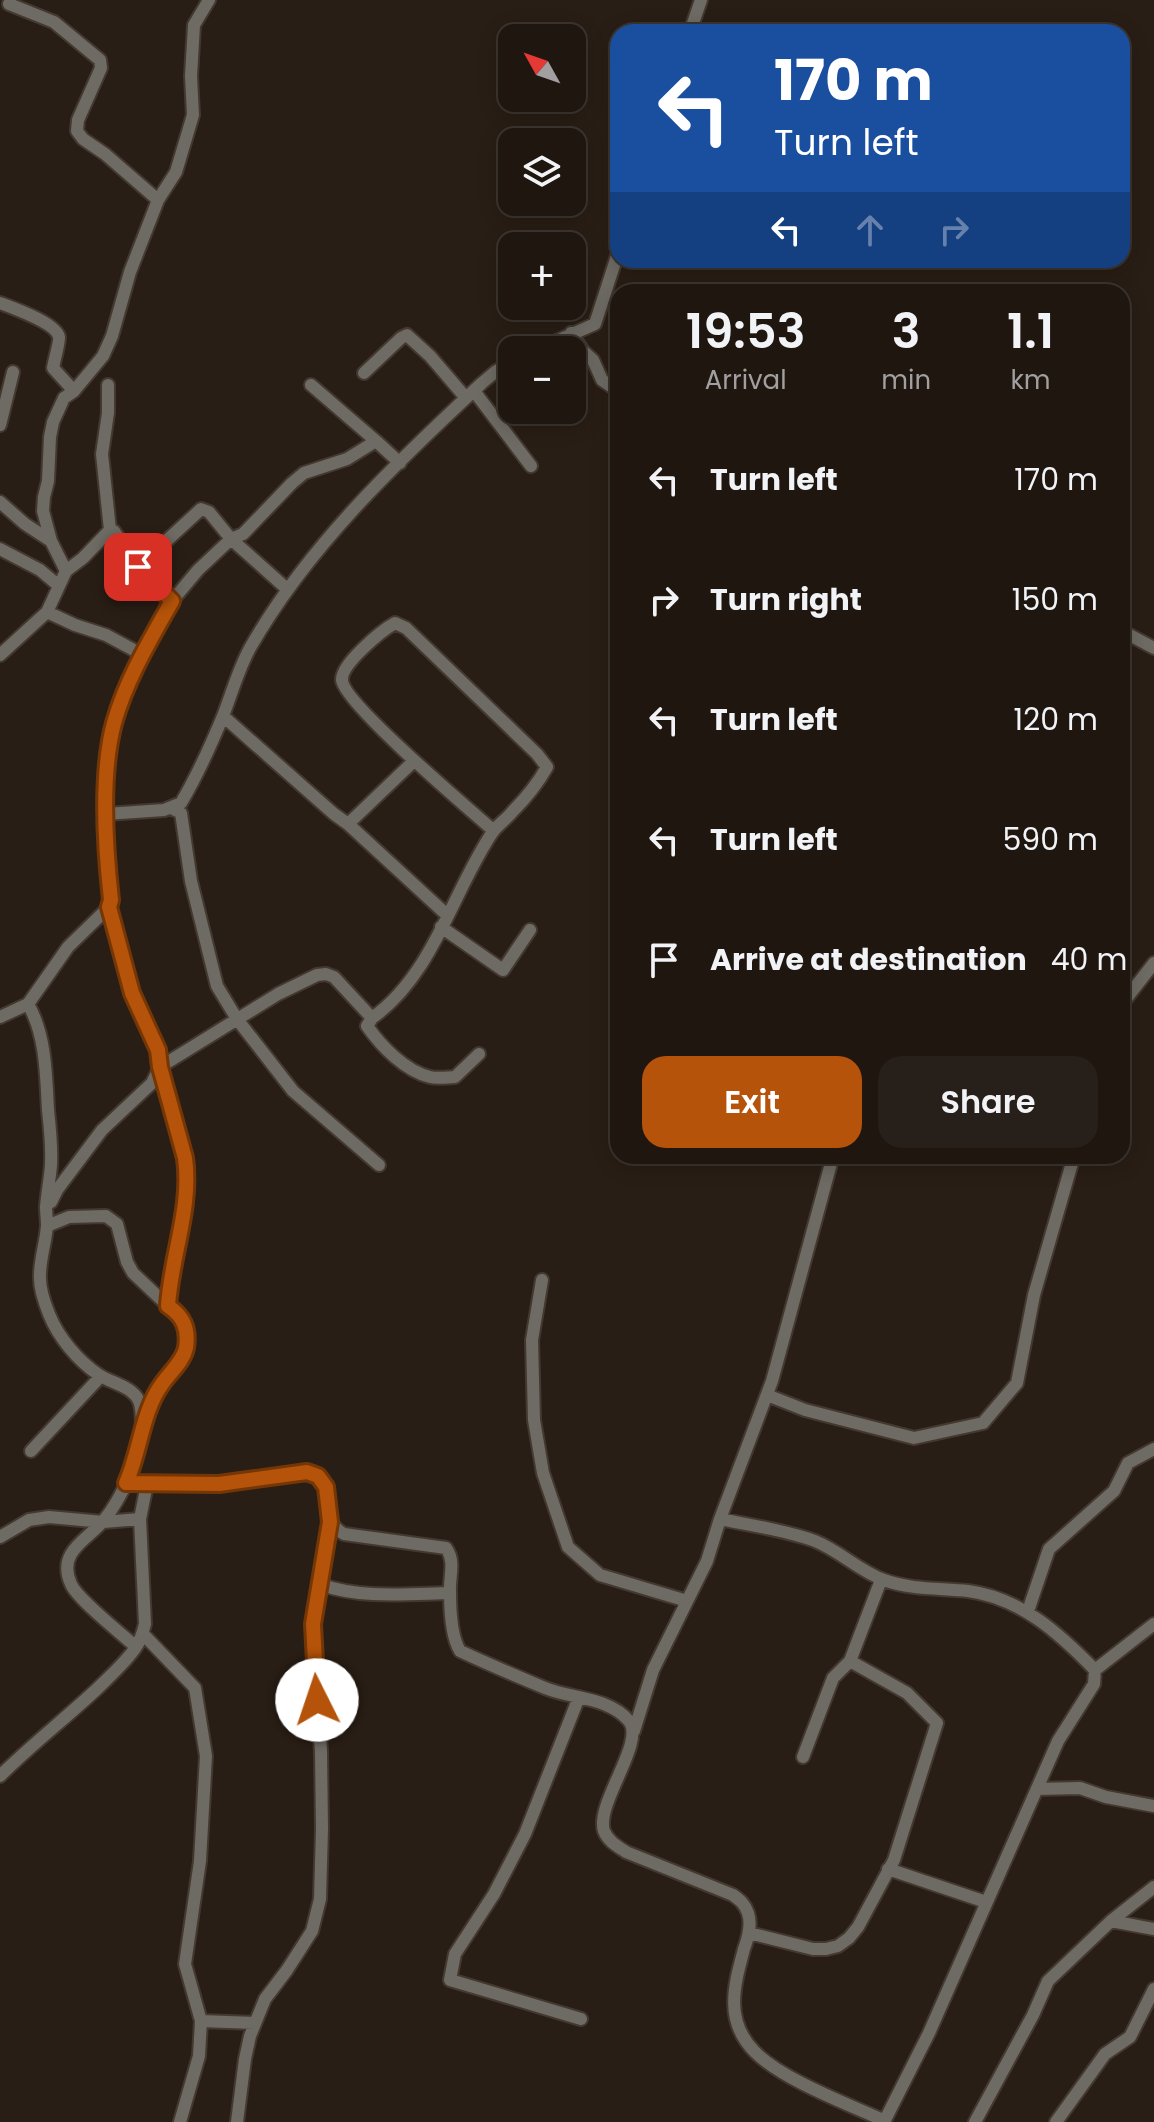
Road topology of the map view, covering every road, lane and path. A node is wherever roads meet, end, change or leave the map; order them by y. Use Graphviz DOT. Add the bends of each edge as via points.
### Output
graph roads {
  1 [pos="209,0"];
  2 [pos="701,0"];
  3 [pos="9,4"];
  4 [pos="693,24"];
  5 [pos="158,200"];
  6 [pos="613,268"];
  7 [pos="0,303"];
  8 [pos="571,333"];
  9 [pos="565,336"];
  10 [pos="498,370"];
  11 [pos="13,372"];
  12 [pos="364,373"];
  13 [pos="108,385"];
  14 [pos="311,385"];
  15 [pos="610,386"];
  16 [pos="74,391"];
  17 [pos="470,394"];
  18 [pos="0,425"];
  19 [pos="376,441"];
  20 [pos="400,463"];
  21 [pos="531,466"];
  22 [pos="0,502"];
  23 [pos="110,530"];
  24 [pos="231,539"];
  25 [pos="51,541"];
  26 [pos="0,549"];
  27 [pos="138,567"];
  28 [pos="66,571"];
  29 [pos="59,586"];
  30 [pos="287,589"];
  31 [pos="172,601"];
  32 [pos="47,612"];
  33 [pos="1130,635"];
  34 [pos="1154,648"];
  35 [pos="0,655"];
  36 [pos="143,655"];
  37 [pos="223,716"];
  38 [pos="414,761"];
  39 [pos="171,808"];
  40 [pos="106,814"];
  41 [pos="348,824"];
  42 [pos="493,830"];
  43 [pos="109,907"];
  44 [pos="444,921"];
  45 [pos="530,930"];
  46 [pos="1154,963"];
  47 [pos="1130,994"];
  48 [pos="28,1004"];
  49 [pos="0,1017"];
  50 [pos="372,1018"];
  51 [pos="237,1019"];
  52 [pos="479,1054"];
  53 [pos="160,1067"];
  54 [pos="831,1164"];
  55 [pos="1072,1164"];
  56 [pos="379,1165"];
  57 [pos="46,1212"];
  58 [pos="47,1226"];
  59 [pos="542,1280"];
  60 [pos="168,1306"];
  61 [pos="101,1376"];
  62 [pos="767,1395"];
  63 [pos="142,1433"];
  64 [pos="1154,1449"];
  65 [pos="31,1451"];
  66 [pos="126,1483"];
  67 [pos="147,1484"];
  68 [pos="140,1519"];
  69 [pos="720,1519"];
  70 [pos="103,1522"];
  71 [pos="330,1522"];
  72 [pos="0,1537"];
  73 [pos="881,1580"];
  74 [pos="319,1584"];
  75 [pos="450,1593"];
  76 [pos="687,1601"];
  77 [pos="1028,1611"];
  78 [pos="1154,1624"];
  79 [pos="143,1634"];
  80 [pos="136,1647"];
  81 [pos="850,1661"];
  82 [pos="1095,1670"];
  83 [pos="579,1697"];
  84 [pos="634,1731"];
  85 [pos="803,1757"];
  86 [pos="0,1776"];
  87 [pos="1037,1789"];
  88 [pos="1154,1806"];
  89 [pos="888,1869"];
  90 [pos="1154,1887"];
  91 [pos="986,1902"];
  92 [pos="1111,1921"];
  93 [pos="1154,1929"];
  94 [pos="749,1933"];
  95 [pos="1154,1989"];
  96 [pos="581,2019"];
  97 [pos="201,2021"];
  98 [pos="255,2023"];
  99 [pos="180,2122"];
  100 [pos="237,2122"];
  101 [pos="885,2122"];
  102 [pos="975,2122"];
  103 [pos="1056,2122"];
  1 -- 5 [label="street" via="194,25 193,115 176,172"];
  2 -- 4 [label="street"];
  3 -- 5 [label="street" via="54,22 100,60 77,131"];
  5 -- 16 [label="street" via="112,336"];
  6 -- 8 [label="street" via="595,324"];
  7 -- 16 [label="street" via="55,330 59,341 53,368"];
  8 -- 9 [label="street"];
  8 -- 15 [label="street"];
  10 -- 17 [label="street"];
  11 -- 18 [label="street"];
  12 -- 17 [label="street" via="407,335"];
  13 -- 23 [label="street" via="102,454"];
  14 -- 19 [label="street"];
  16 -- 25 [label="street" via="58,408 50,437 43,511"];
  17 -- 20 [label="street"];
  17 -- 21 [label="street"];
  19 -- 20 [label="street"];
  19 -- 24 [label="street" via="347,459 304,473 243,534"];
  20 -- 30 [label="street"];
  22 -- 25 [label="street"];
  23 -- 27 [label="street"];
  23 -- 28 [label="street"];
  24 -- 27 [label="street" via="201,509"];
  24 -- 30 [label="street"];
  24 -- 31 [label="street"];
  25 -- 28 [label="street"];
  26 -- 29 [label="street"];
  27 -- 31 [label="street"];
  28 -- 29 [label="street"];
  29 -- 32 [label="street"];
  30 -- 37 [label="street" via="239,670"];
  31 -- 36 [label="street"];
  32 -- 35 [label="street"];
  32 -- 36 [label="street"];
  33 -- 34 [label="street"];
  36 -- 40 [label="street" via="114,725"];
  37 -- 39 [label="street" via="190,788"];
  37 -- 41 [label="street"];
  38 -- 41 [label="street"];
  38 -- 42 [label="street"];
  38 -- 42 [label="street" via="342,683 346,668 395,623 547,767"];
  39 -- 40 [label="street"];
  39 -- 51 [label="street" via="181,813 191,881 217,986"];
  40 -- 43 [label="street"];
  41 -- 44 [label="street"];
  42 -- 44 [label="street"];
  43 -- 48 [label="street" via="68,947"];
  43 -- 53 [label="street" via="132,993 158,1050"];
  44 -- 45 [label="street" via="503,970"];
  44 -- 50 [label="street" via="403,989"];
  46 -- 47 [label="street"];
  48 -- 49 [label="street"];
  48 -- 57 [label="street" via="45,1065 51,1164"];
  50 -- 51 [label="street" via="326,974"];
  50 -- 52 [label="street" via="367,1026 377,1039 409,1068 430,1077 455,1077"];
  51 -- 53 [label="street"];
  51 -- 56 [label="street" via="293,1091"];
  53 -- 57 [label="street" via="152,1083 102,1130"];
  53 -- 60 [label="street" via="187,1174"];
  54 -- 62 [label="street"];
  55 -- 62 [label="street" via="1034,1295 1017,1383 983,1423 914,1438"];
  57 -- 58 [label="street"];
  58 -- 60 [label="street" via="69,1217 106,1216 117,1224 133,1273"];
  58 -- 61 [label="street" via="40,1280 50,1316 69,1346"];
  59 -- 76 [label="street" via="532,1340 534,1420 543,1473 568,1547 600,1575"];
  60 -- 63 [label="street" via="184,1322 186,1347 158,1390"];
  61 -- 63 [label="street" via="139,1401"];
  61 -- 65 [label="street"];
  62 -- 69 [label="street"];
  63 -- 66 [label="street"];
  64 -- 77 [label="street" via="1128,1463 1114,1491 1049,1549"];
  66 -- 67 [label="street"];
  66 -- 70 [label="street"];
  67 -- 68 [label="street"];
  67 -- 71 [label="street" via="219,1484 307,1472 326,1487"];
  68 -- 70 [label="street"];
  68 -- 79 [label="street"];
  69 -- 73 [label="street" via="815,1541"];
  69 -- 76 [label="street"];
  70 -- 72 [label="street" via="49,1517 29,1520"];
  70 -- 80 [label="street" via="71,1553 70,1584"];
  71 -- 74 [label="street"];
  71 -- 75 [label="street" via="344,1534 446,1548 453,1560"];
  73 -- 77 [label="street" via="972,1592"];
  73 -- 81 [label="street"];
  74 -- 75 [label="street" via="337,1591 390,1595"];
  74 -- 98 [label="street" via="313,1624 321,1752 320,1899 312,1931 265,1999"];
  75 -- 83 [label="street" via="460,1651 546,1689"];
  76 -- 84 [label="street" via="653,1670"];
  77 -- 82 [label="street"];
  78 -- 82 [label="street"];
  79 -- 80 [label="street"];
  79 -- 97 [label="street" via="195,1688 206,1756 200,1861 185,1964"];
  80 -- 86 [label="street"];
  81 -- 85 [label="street" via="833,1678"];
  81 -- 89 [label="street" via="907,1693 937,1723"];
  82 -- 87 [label="street" via="1094,1684 1058,1741"];
  83 -- 84 [label="street" via="623,1714"];
  83 -- 96 [label="street" via="525,1834 455,1954 450,1980"];
  84 -- 94 [label="street" via="603,1816 604,1833 626,1852 733,1895 744,1904"];
  87 -- 88 [label="street" via="1080,1788"];
  87 -- 91 [label="street"];
  89 -- 91 [label="street"];
  89 -- 94 [label="street" via="858,1927 838,1946 813,1949"];
  90 -- 92 [label="street"];
  91 -- 101 [label="street"];
  92 -- 93 [label="street"];
  92 -- 102 [label="street" via="1048,1981"];
  94 -- 101 [label="street" via="733,1997 741,2034 772,2066"];
  95 -- 103 [label="street" via="1130,2037 1105,2054"];
  97 -- 98 [label="street"];
  97 -- 99 [label="street" via="199,2056"];
  98 -- 100 [label="street"];
}
